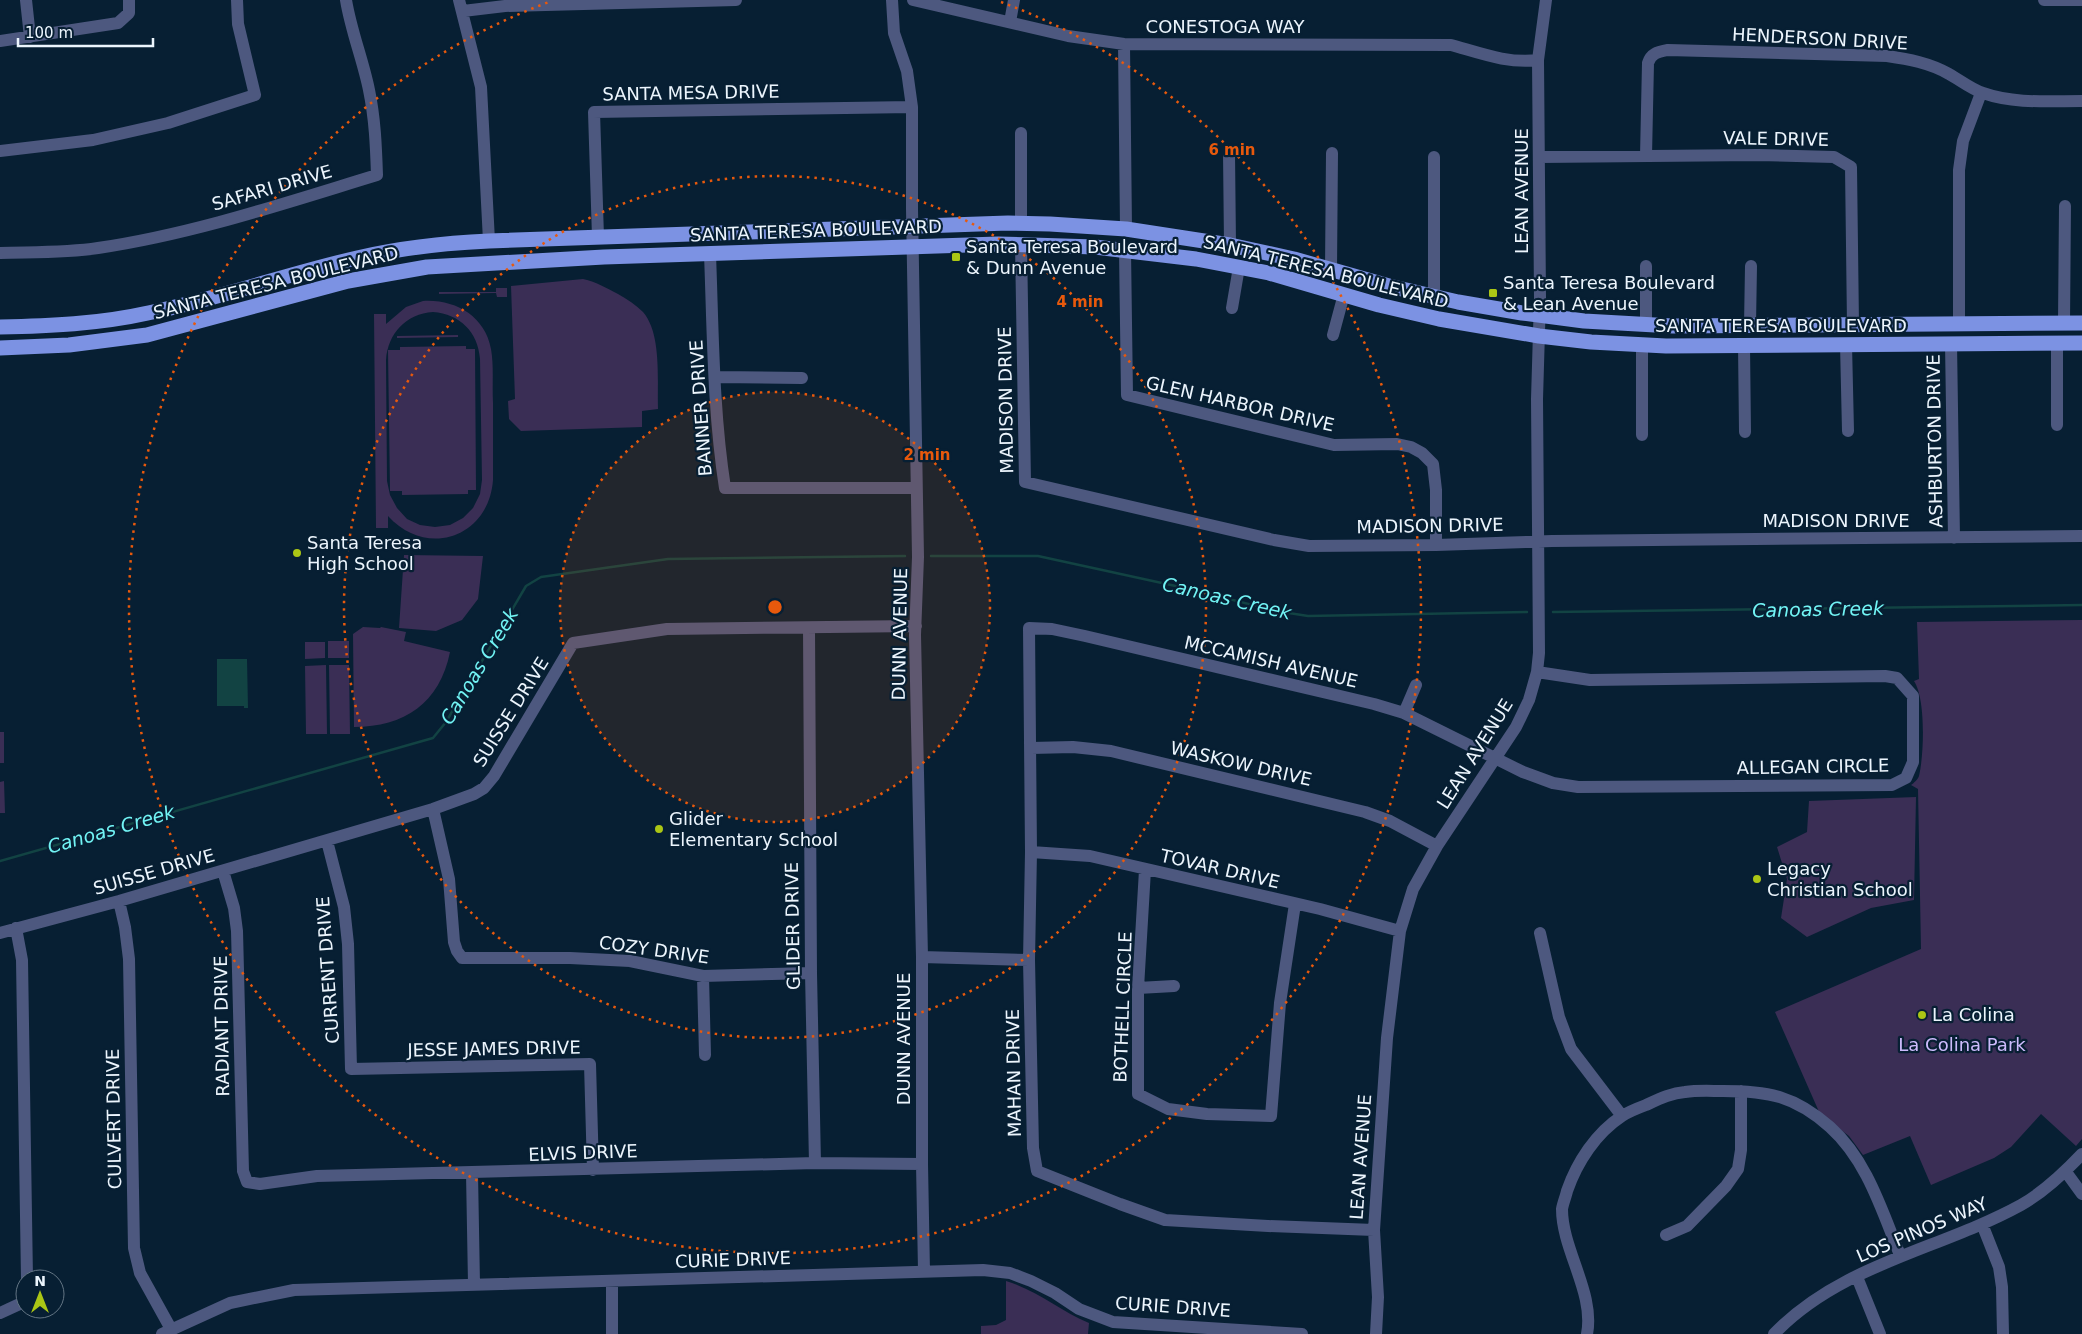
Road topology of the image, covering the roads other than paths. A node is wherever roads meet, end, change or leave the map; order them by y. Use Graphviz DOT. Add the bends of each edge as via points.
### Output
graph roads {
  1 [pos="26,0"];
  2 [pos="129,0"];
  3 [pos="237,0"];
  4 [pos="346,0"];
  5 [pos="736,0"];
  6 [pos="892,0"];
  7 [pos="913,0"];
  8 [pos="1014,0"];
  9 [pos="1546,0"];
  10 [pos="2044,0"];
  11 [pos="2082,0"];
  12 [pos="561,3"];
  13 [pos="461,6"];
  14 [pos="1010,22"];
  15 [pos="30,37"];
  16 [pos="0,41"];
  17 [pos="1124,44"];
  18 [pos="1538,60"];
  19 [pos="1981,93"];
  20 [pos="2082,101"];
  21 [pos="912,106"];
  22 [pos="1021,133"];
  23 [pos="0,151"];
  24 [pos="1229,152"];
  25 [pos="1332,152"];
  26 [pos="1646,156"];
  27 [pos="1434,157"];
  28 [pos="1539,157"];
  29 [pos="2065,206"];
  30 [pos="1021,224"];
  31 [pos="913,226"];
  32 [pos="1126,229"];
  33 [pos="598,237"];
  34 [pos="489,241"];
  35 [pos="1021,244"];
  36 [pos="1230,245"];
  37 [pos="914,247"];
  38 [pos="1125,250"];
  39 [pos="0,253"];
  40 [pos="710,254"];
  41 [pos="1646,266"];
  42 [pos="1751,266"];
  43 [pos="1239,267"];
  44 [pos="1331,270"];
  45 [pos="1344,294"];
  46 [pos="1434,297"];
  47 [pos="1232,308"];
  48 [pos="1540,316"];
  49 [pos="2064,323"];
  50 [pos="2082,323"];
  51 [pos="1853,324"];
  52 [pos="1959,324"];
  53 [pos="1646,325"];
  54 [pos="1750,325"];
  55 [pos="0,327"];
  56 [pos="1332,335"];
  57 [pos="1539,336"];
  58 [pos="1952,343"];
  59 [pos="2057,343"];
  60 [pos="2082,343"];
  61 [pos="1846,344"];
  62 [pos="1642,345"];
  63 [pos="1744,345"];
  64 [pos="0,348"];
  65 [pos="715,377"];
  66 [pos="802,378"];
  67 [pos="2057,425"];
  68 [pos="1848,431"];
  69 [pos="1745,432"];
  70 [pos="1642,435"];
  71 [pos="916,488"];
  72 [pos="2082,536"];
  73 [pos="1954,538"];
  74 [pos="1538,542"];
  75 [pos="1436,545"];
  76 [pos="916,626"];
  77 [pos="809,628"];
  78 [pos="1029,628"];
  79 [pos="1536,672"];
  80 [pos="1416,685"];
  81 [pos="1404,713"];
  82 [pos="1031,748"];
  83 [pos="1496,758"];
  84 [pos="433,809"];
  85 [pos="327,841"];
  86 [pos="1437,846"];
  87 [pos="1031,852"];
  88 [pos="223,870"];
  89 [pos="1145,870"];
  90 [pos="119,901"];
  91 [pos="1296,904"];
  92 [pos="16,928"];
  93 [pos="1400,931"];
  94 [pos="1540,932"];
  95 [pos="0,933"];
  96 [pos="922,957"];
  97 [pos="1029,960"];
  98 [pos="811,974"];
  99 [pos="703,976"];
  100 [pos="1174,986"];
  101 [pos="1138,988"];
  102 [pos="705,1055"];
  103 [pos="351,1068"];
  104 [pos="1741,1091"];
  105 [pos="1622,1116"];
  106 [pos="2082,1154"];
  107 [pos="815,1163"];
  108 [pos="922,1164"];
  109 [pos="593,1170"];
  110 [pos="2066,1172"];
  111 [pos="472,1173"];
  112 [pos="247,1182"];
  113 [pos="2082,1194"];
  114 [pos="1982,1224"];
  115 [pos="1374,1230"];
  116 [pos="1666,1234"];
  117 [pos="1900,1255"];
  118 [pos="27,1269"];
  119 [pos="924,1271"];
  120 [pos="1857,1277"];
  121 [pos="612,1281"];
  122 [pos="474,1284"];
  123 [pos="15,1306"];
  124 [pos="0,1313"];
  125 [pos="1198,1330"];
  126 [pos="166,1331"];
  127 [pos="612,1334"];
  128 [pos="1302,1334"];
  129 [pos="1376,1334"];
  130 [pos="1586,1334"];
  131 [pos="1774,1334"];
  132 [pos="1880,1334"];
  133 [pos="2003,1334"];
  1 -- 15 [label="street"];
  2 -- 15 [label="street" via="129,14 118,23"];
  3 -- 23 [label="street" via="238,24 255,96 168,123 93,140"];
  4 -- 39 [label="street, SAFARI DRIVE" via="376,123 377,175 220,222 151,238 97,248"];
  5 -- 12 [label="street"];
  6 -- 21 [label="street, DUNN AVENUE" via="894,33 907,71"];
  7 -- 14 [label="street, CONESTOGA WAY"];
  8 -- 14 [label="street"];
  9 -- 18 [label="street, LEAN AVENUE"];
  10 -- 11 [label="street"];
  12 -- 13 [label="street"];
  13 -- 34 [label="street" via="480,87"];
  14 -- 17 [label="street, CONESTOGA WAY" via="1068,36"];
  15 -- 16 [label="street"];
  17 -- 18 [label="street, CONESTOGA WAY" via="1451,45 1501,59"];
  17 -- 32 [label="street"];
  18 -- 28 [label="street, LEAN AVENUE"];
  19 -- 20 [label="street, HENDERSON DRIVE" via="2027,101"];
  19 -- 26 [label="street, HENDERSON DRIVE" via="1948,73 1913,60 1887,56 1660,51 1649,58 1646,73"];
  19 -- 52 [label="street" via="1963,141 1959,170"];
  21 -- 31 [label="street, DUNN AVENUE"];
  21 -- 33 [label="street, SANTA MESA DRIVE" via="594,112"];
  22 -- 30 [label="street"];
  24 -- 36 [label="street"];
  25 -- 44 [label="street"];
  26 -- 28 [label="street, VALE DRIVE"];
  26 -- 51 [label="street, VALE DRIVE" via="1834,157 1852,167"];
  27 -- 46 [label="street"];
  28 -- 48 [label="street, LEAN AVENUE"];
  29 -- 49 [label="street"];
  30 -- 31 [label="main road, SANTA TERESA BOULEVARD"];
  30 -- 32 [label="main road, SANTA TERESA BOULEVARD"];
  31 -- 33 [label="main road, SANTA TERESA BOULEVARD"];
  31 -- 37 [label="street, DUNN AVENUE"];
  32 -- 36 [label="main road, SANTA TERESA BOULEVARD"];
  33 -- 34 [label="main road, SANTA TERESA BOULEVARD"];
  34 -- 55 [label="main road, SANTA TERESA BOULEVARD" via="425,246 358,257 146,314 52,326"];
  35 -- 37 [label="main road, SANTA TERESA BOULEVARD"];
  35 -- 38 [label="main road, SANTA TERESA BOULEVARD"];
  35 -- 75 [label="street, MADISON DRIVE" via="1024,482 1309,546"];
  36 -- 44 [label="main road, SANTA TERESA BOULEVARD"];
  37 -- 40 [label="main road, SANTA TERESA BOULEVARD"];
  37 -- 71 [label="street, DUNN AVENUE"];
  38 -- 43 [label="main road, SANTA TERESA BOULEVARD"];
  38 -- 75 [label="street, GLEN HARBOR DRIVE" via="1127,395 1334,444 1412,447 1433,464"];
  40 -- 64 [label="main road, SANTA TERESA BOULEVARD" via="413,268 348,281 147,335 77,345"];
  40 -- 65 [label="street, BANNER DRIVE"];
  41 -- 53 [label="street"];
  42 -- 54 [label="street"];
  43 -- 45 [label="main road, SANTA TERESA BOULEVARD"];
  43 -- 47 [label="street"];
  44 -- 46 [label="main road, SANTA TERESA BOULEVARD"];
  45 -- 56 [label="street"];
  45 -- 57 [label="main road, SANTA TERESA BOULEVARD" via="1439,319"];
  46 -- 48 [label="main road, SANTA TERESA BOULEVARD"];
  48 -- 53 [label="main road, SANTA TERESA BOULEVARD"];
  48 -- 57 [label="street, LEAN AVENUE"];
  49 -- 50 [label="main road, SANTA TERESA BOULEVARD"];
  49 -- 52 [label="main road, SANTA TERESA BOULEVARD"];
  51 -- 52 [label="main road, SANTA TERESA BOULEVARD"];
  51 -- 54 [label="main road, SANTA TERESA BOULEVARD"];
  53 -- 54 [label="main road, SANTA TERESA BOULEVARD"];
  57 -- 62 [label="main road, SANTA TERESA BOULEVARD"];
  57 -- 74 [label="street, LEAN AVENUE"];
  58 -- 59 [label="main road, SANTA TERESA BOULEVARD"];
  58 -- 61 [label="main road, SANTA TERESA BOULEVARD"];
  58 -- 73 [label="street, ASHBURTON DRIVE"];
  59 -- 60 [label="main road, SANTA TERESA BOULEVARD"];
  59 -- 67 [label="street"];
  61 -- 63 [label="main road, SANTA TERESA BOULEVARD"];
  61 -- 68 [label="street"];
  62 -- 63 [label="main road, SANTA TERESA BOULEVARD"];
  62 -- 70 [label="street"];
  63 -- 69 [label="street"];
  65 -- 66 [label="street"];
  65 -- 71 [label="street, BANNER DRIVE" via="725,488"];
  71 -- 76 [label="street, DUNN AVENUE"];
  72 -- 73 [label="street, MADISON DRIVE"];
  73 -- 74 [label="street, MADISON DRIVE"];
  74 -- 75 [label="street, MADISON DRIVE"];
  74 -- 79 [label="street, LEAN AVENUE" via="1540,635"];
  76 -- 77 [label="street, SUISSE DRIVE"];
  76 -- 96 [label="street, DUNN AVENUE"];
  77 -- 84 [label="street, SUISSE DRIVE" via="667,629 573,643 484,788"];
  77 -- 98 [label="street, GLIDER DRIVE"];
  78 -- 81 [label="street, MCCAMISH AVENUE" via="1086,636"];
  78 -- 82 [label="street, MAHAN DRIVE"];
  79 -- 83 [label="street, LEAN AVENUE" via="1516,727"];
  79 -- 83 [label="street, ALLEGAN CIRCLE" via="1590,680 1897,678 1913,696 1913,762 1906,778 1892,785 1590,788 1553,783"];
  80 -- 81 [label="street"];
  81 -- 83 [label="street, MCCAMISH AVENUE"];
  82 -- 86 [label="street, WASKOW DRIVE" via="1073,747 1110,751 1365,812 1390,821"];
  82 -- 87 [label="street, MAHAN DRIVE"];
  83 -- 86 [label="street, LEAN AVENUE"];
  84 -- 85 [label="street, SUISSE DRIVE"];
  84 -- 99 [label="street, COZY DRIVE" via="449,879 454,942 462,958 630,961"];
  85 -- 88 [label="street, SUISSE DRIVE"];
  85 -- 103 [label="street, CURRENT DRIVE" via="344,906"];
  86 -- 93 [label="street, LEAN AVENUE" via="1413,889"];
  87 -- 89 [label="street, TOVAR DRIVE" via="1090,856"];
  87 -- 97 [label="street, MAHAN DRIVE"];
  88 -- 90 [label="street, SUISSE DRIVE"];
  88 -- 112 [label="street, RADIANT DRIVE" via="237,931 243,1170"];
  89 -- 91 [label="street, TOVAR DRIVE"];
  89 -- 101 [label="street, BOTHELL CIRCLE"];
  90 -- 92 [label="street, SUISSE DRIVE"];
  90 -- 126 [label="street, CULVERT DRIVE" via="129,958 134,1248 140,1273"];
  91 -- 93 [label="street, TOVAR DRIVE"];
  91 -- 101 [label="street, BOTHELL CIRCLE" via="1280,1003 1271,1116 1168,1109 1138,1094"];
  92 -- 95 [label="street, SUISSE DRIVE"];
  92 -- 118 [label="street" via="22,960"];
  93 -- 115 [label="street, LEAN AVENUE" via="1387,1038"];
  94 -- 105 [label="street" via="1558,1017 1571,1049"];
  96 -- 97 [label="street"];
  96 -- 108 [label="street, DUNN AVENUE"];
  97 -- 115 [label="street, MAHAN DRIVE" via="1033,1148 1037,1170 1164,1220"];
  98 -- 99 [label="street, COZY DRIVE"];
  98 -- 107 [label="street, GLIDER DRIVE"];
  99 -- 102 [label="street"];
  100 -- 101 [label="street"];
  103 -- 109 [label="street, JESSE JAMES DRIVE" via="590,1064"];
  104 -- 105 [label="street" via="1684,1092 1661,1097"];
  104 -- 116 [label="street" via="1738,1169 1687,1226"];
  104 -- 117 [label="street" via="1766,1092 1789,1099 1844,1141 1863,1168"];
  105 -- 130 [label="street" via="1592,1144 1576,1168 1562,1208 1587,1309"];
  106 -- 110 [label="street, LOS PINOS WAY"];
  107 -- 108 [label="street, ELVIS DRIVE"];
  107 -- 109 [label="street, ELVIS DRIVE"];
  108 -- 119 [label="street, DUNN AVENUE"];
  109 -- 111 [label="street, ELVIS DRIVE"];
  110 -- 113 [label="street"];
  110 -- 114 [label="street, LOS PINOS WAY" via="2022,1204"];
  111 -- 112 [label="street, ELVIS DRIVE" via="317,1176 260,1184"];
  111 -- 122 [label="street"];
  114 -- 117 [label="street, LOS PINOS WAY"];
  114 -- 133 [label="street" via="1999,1267"];
  115 -- 129 [label="street, LEAN AVENUE" via="1378,1297"];
  117 -- 120 [label="street, LOS PINOS WAY"];
  119 -- 121 [label="street, CURIE DRIVE"];
  119 -- 125 [label="street, CURIE DRIVE" via="1010,1273 1055,1293 1078,1309 1113,1322"];
  120 -- 131 [label="street, LOS PINOS WAY" via="1822,1293"];
  120 -- 132 [label="street"];
  121 -- 122 [label="street, CURIE DRIVE"];
  121 -- 127 [label="street"];
  122 -- 126 [label="street, CURIE DRIVE" via="294,1290 230,1303"];
  123 -- 124 [label="street"];
  125 -- 128 [label="street, CURIE DRIVE"];
}
